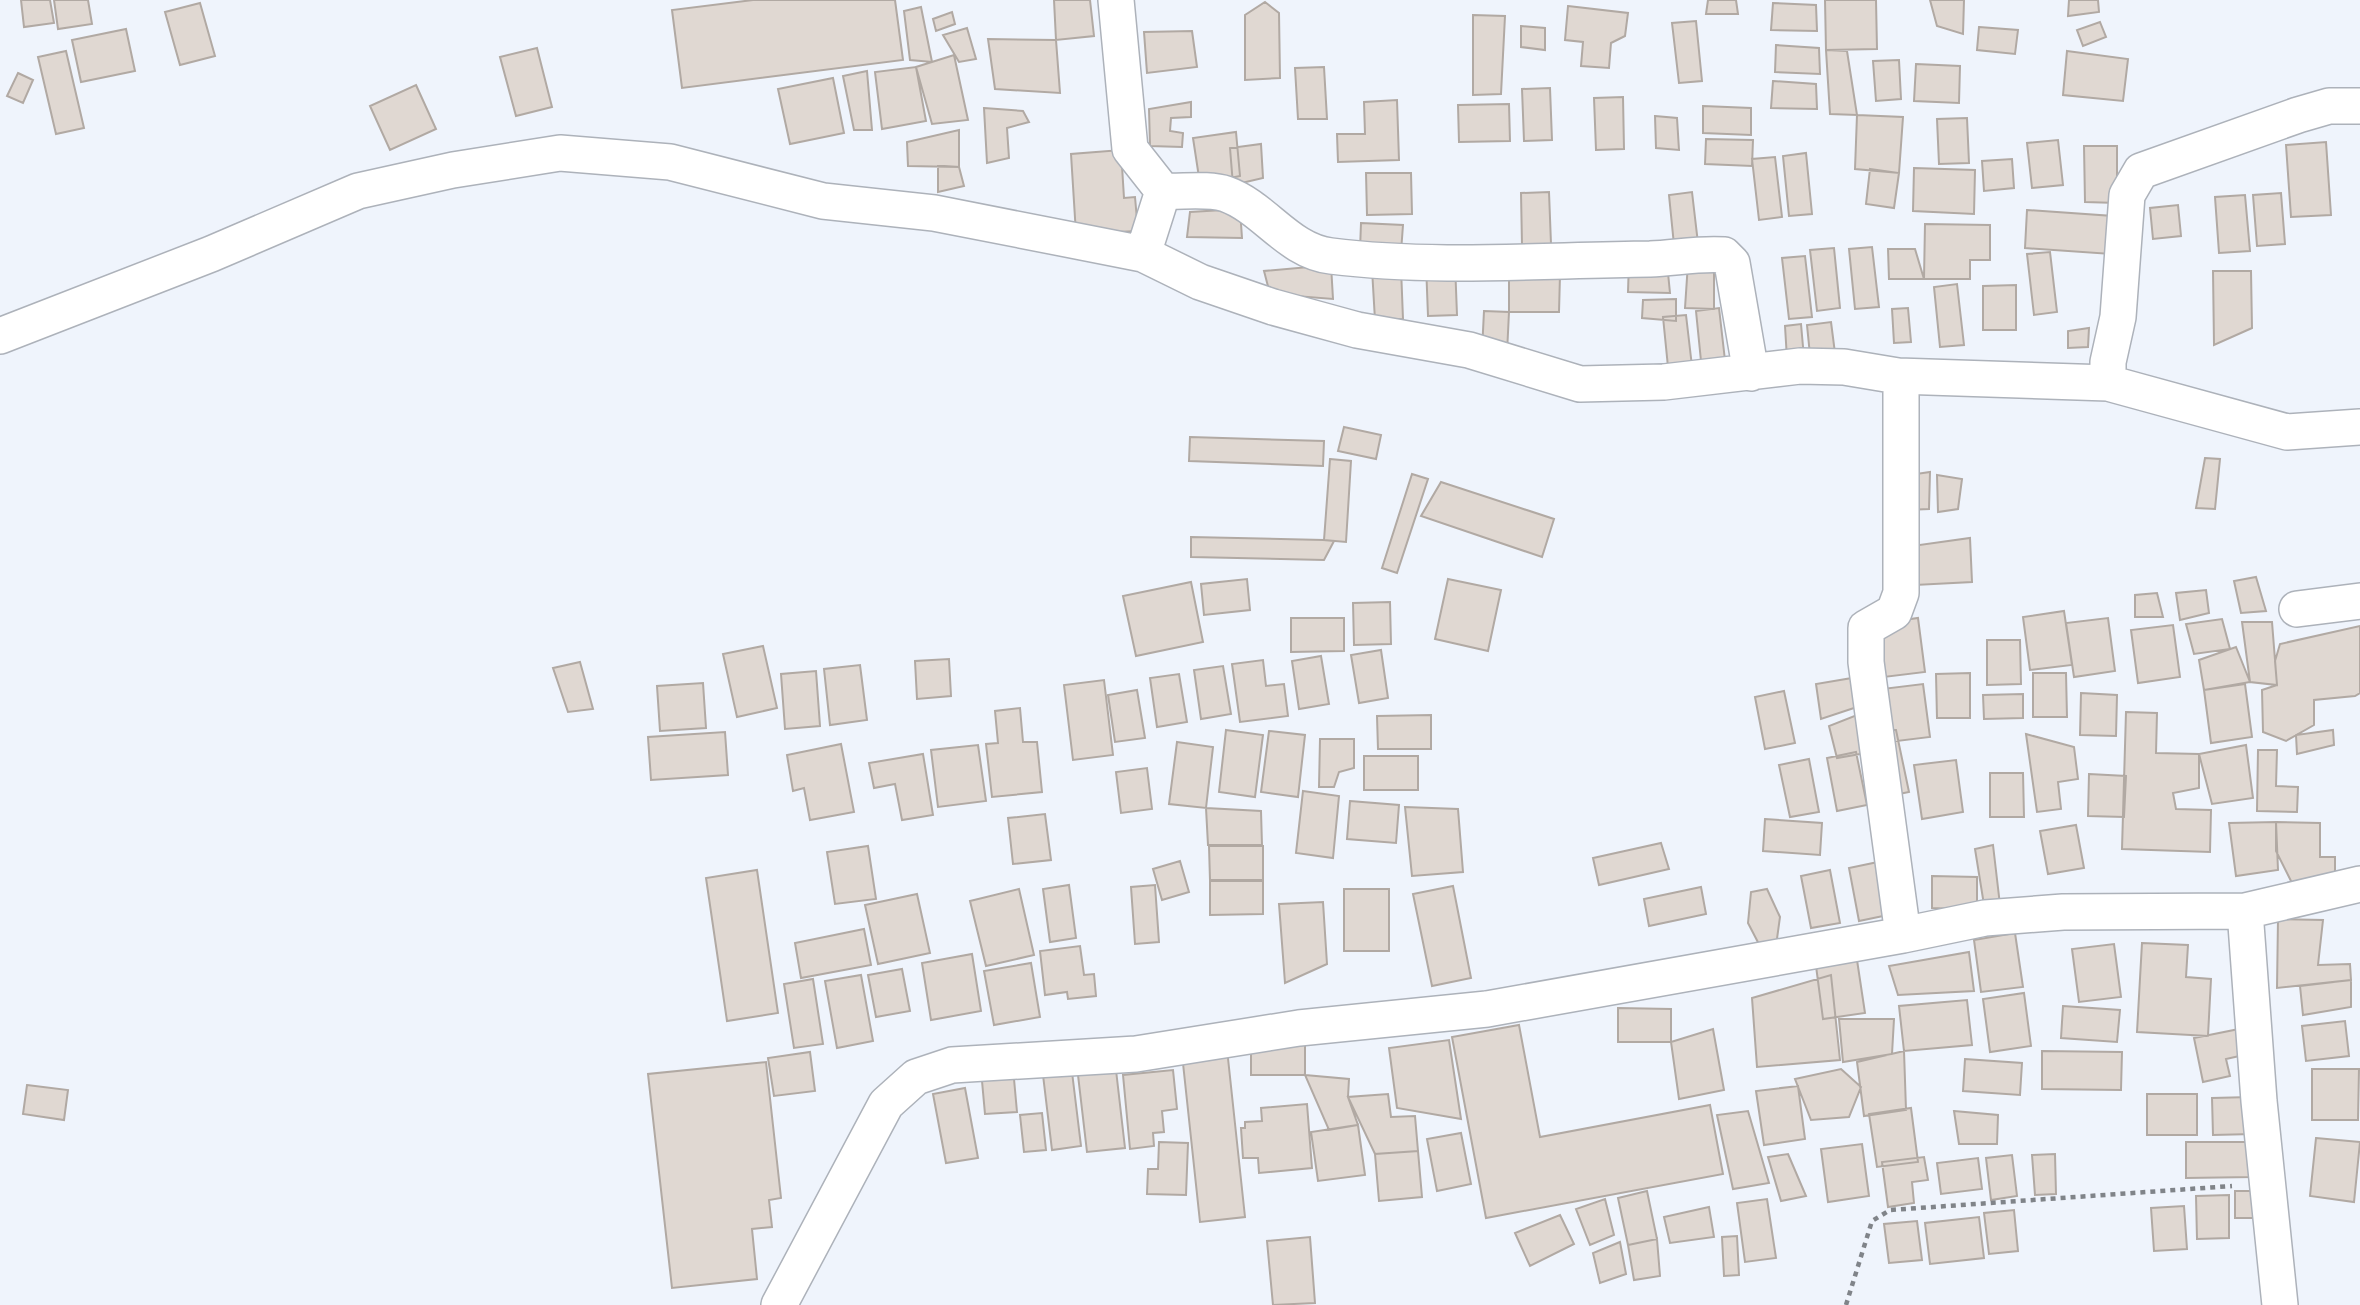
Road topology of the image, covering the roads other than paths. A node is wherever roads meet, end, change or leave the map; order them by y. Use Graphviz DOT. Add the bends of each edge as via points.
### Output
graph roads {
  1 [pos="1116,0"];
  2 [pos="2360,106"];
  3 [pos="1163,191"];
  4 [pos="1143,254"];
  5 [pos="0,336"];
  6 [pos="1751,373"];
  7 [pos="1898,376"];
  8 [pos="2108,383"];
  9 [pos="2360,427"];
  10 [pos="2360,601"];
  11 [pos="2297,609"];
  12 [pos="2360,884"];
  13 [pos="2245,911"];
  14 [pos="1903,936"];
  15 [pos="779,1305"];
  16 [pos="2280,1305"];
  1 -- 3 [label="street" via="1130,149"];
  2 -- 8 [label="street" via="2319,109 2141,171 2127,195 2119,317"];
  3 -- 4 [label="street"];
  3 -- 6 [label="street" via="1224,193 1252,208 1298,244 1326,256 1383,261 1724,255 1734,271"];
  4 -- 5 [label="street" via="934,213 823,201 670,162 560,153 358,191"];
  4 -- 6 [label="street" via="1200,282 1273,307 1357,330 1469,350 1580,384"];
  6 -- 7 [label="street" via="1800,366"];
  7 -- 8 [label="street"];
  7 -- 14 [label="street" via="1901,593 1894,612 1866,628 1866,662"];
  8 -- 9 [label="street" via="2287,432"];
  10 -- 11 [label="street"];
  12 -- 13 [label="street"];
  13 -- 14 [label="street" via="2050,913 1985,918"];
  13 -- 16 [label="street"];
  14 -- 15 [label="street" via="1488,1009 1299,1028 1136,1054 951,1065 916,1077 886,1104"];
}
